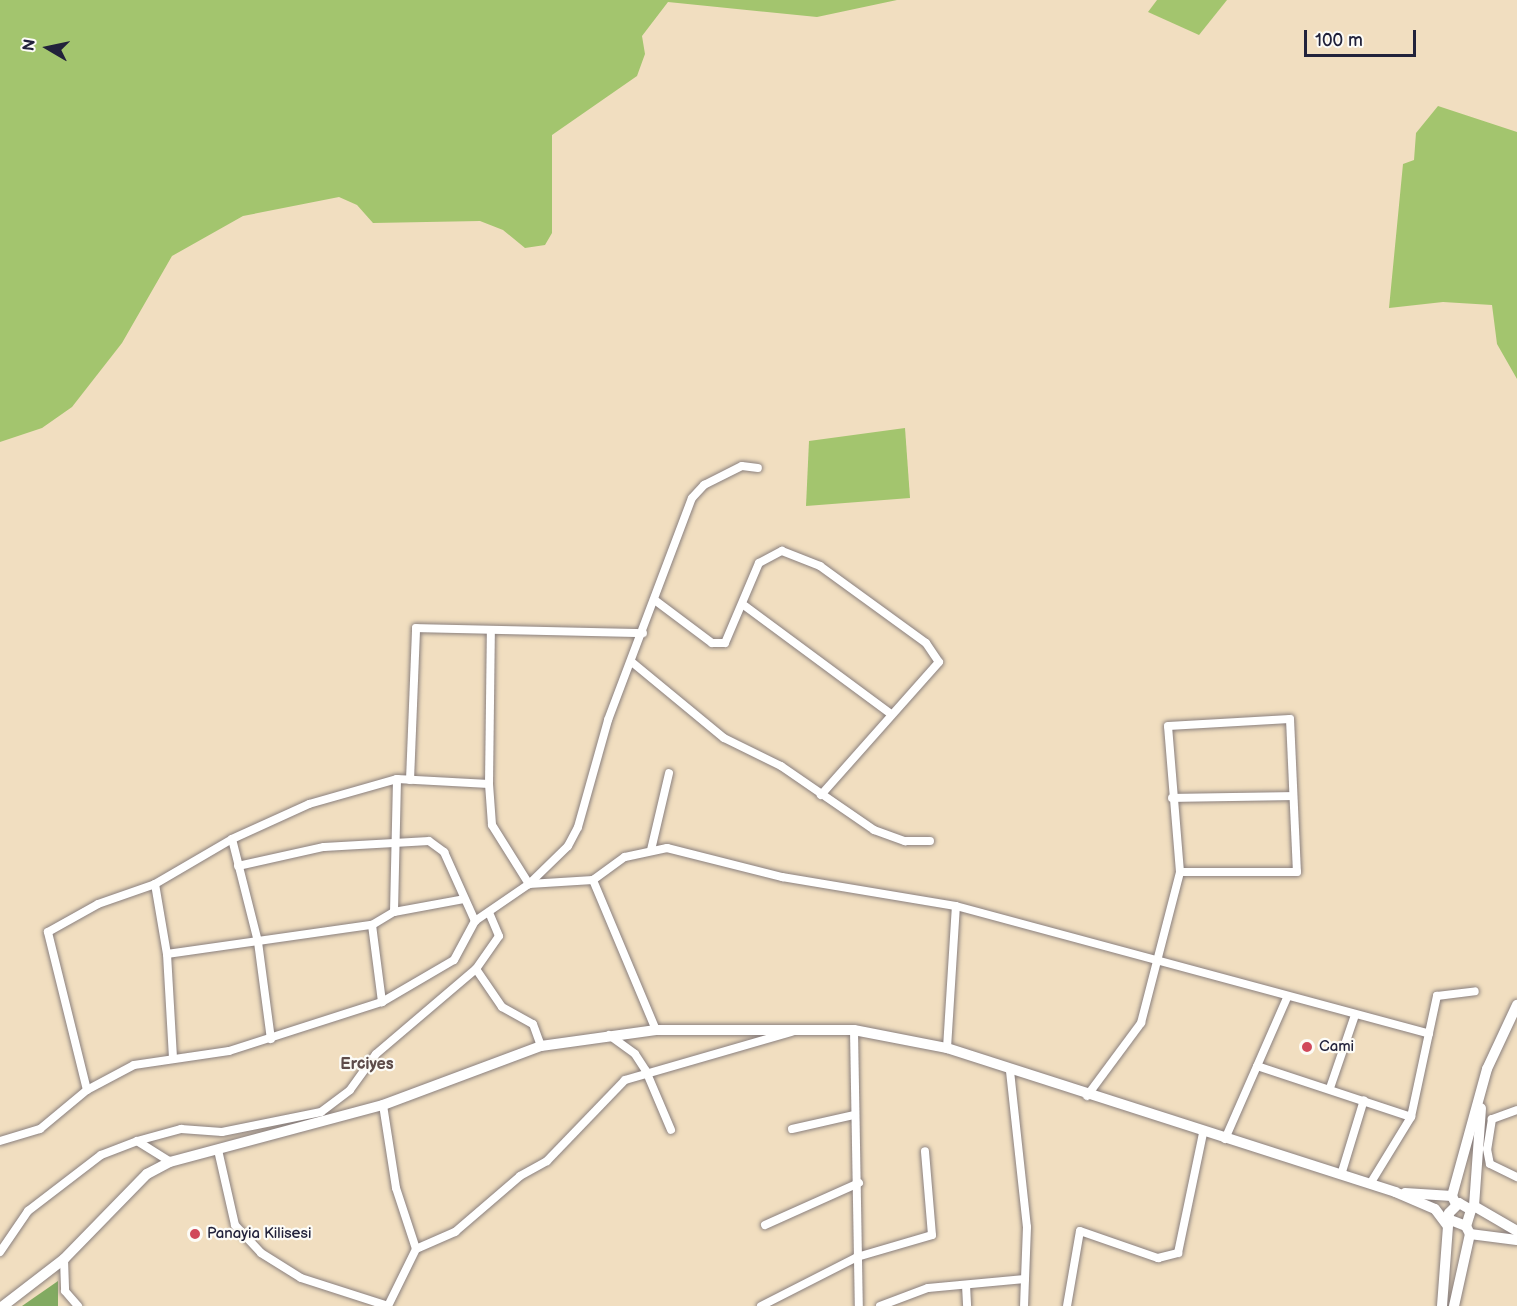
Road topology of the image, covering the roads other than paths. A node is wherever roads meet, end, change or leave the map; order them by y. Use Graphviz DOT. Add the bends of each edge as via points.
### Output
graph roads {
  1 [pos="758,468"];
  2 [pos="656,601"];
  3 [pos="745,606"];
  4 [pos="491,630"];
  5 [pos="643,633"];
  6 [pos="633,663"];
  7 [pos="891,714"];
  8 [pos="669,773"];
  9 [pos="397,779"];
  10 [pos="410,780"];
  11 [pos="489,784"];
  12 [pos="821,795"];
  13 [pos="1293,796"];
  14 [pos="1172,798"];
  15 [pos="232,839"];
  16 [pos="396,840"];
  17 [pos="930,841"];
  18 [pos="651,850"];
  19 [pos="238,866"];
  20 [pos="1180,872"];
  21 [pos="593,880"];
  22 [pos="155,884"];
  23 [pos="529,884"];
  24 [pos="464,899"];
  25 [pos="956,906"];
  26 [pos="394,912"];
  27 [pos="489,914"];
  28 [pos="475,921"];
  29 [pos="372,925"];
  30 [pos="258,942"];
  31 [pos="167,954"];
  32 [pos="1159,962"];
  33 [pos="476,969"];
  34 [pos="1474,991"];
  35 [pos="1287,998"];
  36 [pos="382,1002"];
  37 [pos="1517,1005"];
  38 [pos="1355,1015"];
  39 [pos="656,1030"];
  40 [pos="798,1030"];
  41 [pos="854,1030"];
  42 [pos="609,1034"];
  43 [pos="1429,1034"];
  44 [pos="271,1039"];
  45 [pos="541,1046"];
  46 [pos="947,1048"];
  47 [pos="173,1058"];
  48 [pos="1257,1066"];
  49 [pos="1487,1069"];
  50 [pos="646,1071"];
  51 [pos="1010,1071"];
  52 [pos="1329,1088"];
  53 [pos="87,1090"];
  54 [pos="1087,1096"];
  55 [pos="1364,1100"];
  56 [pos="383,1105"];
  57 [pos="1517,1110"];
  58 [pos="854,1115"];
  59 [pos="321,1117"];
  60 [pos="1411,1117"];
  61 [pos="792,1129"];
  62 [pos="671,1130"];
  63 [pos="1203,1133"];
  64 [pos="1224,1139"];
  65 [pos="0,1141"];
  66 [pos="137,1141"];
  67 [pos="218,1150"];
  68 [pos="925,1151"];
  69 [pos="170,1162"];
  70 [pos="1341,1175"];
  71 [pos="1517,1177"];
  72 [pos="859,1183"];
  73 [pos="1370,1184"];
  74 [pos="1395,1192"];
  75 [pos="1454,1200"];
  76 [pos="1472,1207"];
  77 [pos="1448,1222"];
  78 [pos="765,1225"];
  79 [pos="1515,1226"];
  80 [pos="1468,1230"];
  81 [pos="1517,1240"];
  82 [pos="416,1250"];
  83 [pos="0,1252"];
  84 [pos="857,1257"];
  85 [pos="64,1259"];
  86 [pos="1025,1279"];
  87 [pos="966,1285"];
  88 [pos="3,1306"];
  89 [pos="78,1306"];
  90 [pos="388,1306"];
  91 [pos="761,1306"];
  92 [pos="859,1306"];
  93 [pos="880,1306"];
  94 [pos="967,1306"];
  95 [pos="1024,1306"];
  96 [pos="1067,1306"];
  97 [pos="1442,1306"];
  98 [pos="1454,1306"];
  1 -- 2 [label="street" via="742,466 695,494"];
  2 -- 3 [label="street" via="719,644 729,639"];
  2 -- 5 [label="street"];
  3 -- 7 [label="street"];
  3 -- 7 [label="street" via="762,560 789,552 820,566 926,643 939,662"];
  4 -- 5 [label="street"];
  4 -- 10 [label="street" via="416,628"];
  4 -- 11 [label="street"];
  5 -- 6 [label="street"];
  6 -- 12 [label="street" via="713,730 781,766"];
  6 -- 23 [label="street" via="608,720 573,838"];
  7 -- 12 [label="street"];
  8 -- 18 [label="street"];
  9 -- 10 [label="street"];
  9 -- 15 [label="street" via="309,804"];
  9 -- 16 [label="street"];
  10 -- 11 [label="street"];
  11 -- 23 [label="street" via="492,825"];
  12 -- 17 [label="street" via="874,830 905,841"];
  13 -- 14 [label="street"];
  13 -- 14 [label="street" via="1290,719 1168,726"];
  13 -- 20 [label="street" via="1297,872"];
  14 -- 20 [label="street"];
  15 -- 19 [label="street"];
  15 -- 22 [label="street"];
  16 -- 19 [label="street"];
  16 -- 24 [label="street" via="424,840 440,848"];
  16 -- 26 [label="street"];
  18 -- 21 [label="street" via="615,862"];
  18 -- 25 [label="street" via="684,850 782,877"];
  19 -- 30 [label="street"];
  20 -- 32 [label="street"];
  21 -- 23 [label="street"];
  21 -- 39 [label="street"];
  22 -- 31 [label="street"];
  22 -- 53 [label="street" via="98,904 48,932"];
  23 -- 27 [label="street"];
  24 -- 26 [label="street"];
  24 -- 28 [label="street"];
  25 -- 32 [label="street"];
  25 -- 46 [label="street"];
  26 -- 29 [label="street"];
  27 -- 28 [label="street"];
  27 -- 33 [label="street" via="499,936"];
  28 -- 36 [label="street" via="454,960"];
  29 -- 30 [label="street"];
  29 -- 36 [label="street"];
  30 -- 31 [label="street"];
  30 -- 44 [label="street"];
  31 -- 47 [label="street"];
  32 -- 35 [label="street"];
  32 -- 54 [label="street" via="1141,1023"];
  33 -- 45 [label="street" via="502,1007 533,1024"];
  33 -- 59 [label="street" via="376,1054 350,1090"];
  34 -- 43 [label="street" via="1437,996"];
  35 -- 38 [label="street"];
  35 -- 48 [label="street"];
  36 -- 44 [label="street"];
  37 -- 49 [label="street"];
  38 -- 43 [label="street"];
  38 -- 52 [label="street"];
  39 -- 40 [label="street"];
  39 -- 42 [label="street"];
  40 -- 41 [label="street"];
  40 -- 50 [label="street" via="696,1063"];
  41 -- 46 [label="street"];
  41 -- 58 [label="street"];
  42 -- 45 [label="street"];
  42 -- 50 [label="street" via="635,1054"];
  43 -- 60 [label="street"];
  44 -- 47 [label="street"];
  45 -- 56 [label="street"];
  46 -- 51 [label="street"];
  47 -- 53 [label="street" via="134,1065"];
  48 -- 52 [label="street"];
  48 -- 64 [label="street"];
  49 -- 75 [label="street"];
  49 -- 76 [label="street"];
  50 -- 62 [label="street"];
  50 -- 82 [label="street" via="625,1080 547,1161 520,1176 455,1232"];
  51 -- 54 [label="street"];
  51 -- 86 [label="street" via="1027,1227"];
  52 -- 55 [label="street"];
  53 -- 65 [label="street" via="40,1130"];
  54 -- 63 [label="street"];
  55 -- 60 [label="street"];
  55 -- 70 [label="street"];
  56 -- 59 [label="street"];
  56 -- 82 [label="street" via="396,1188"];
  57 -- 71 [label="street" via="1492,1119 1487,1149 1490,1164"];
  58 -- 61 [label="street"];
  58 -- 72 [label="street"];
  59 -- 66 [label="street" via="222,1132 181,1129"];
  59 -- 67 [label="street"];
  60 -- 73 [label="street"];
  63 -- 64 [label="street"];
  63 -- 96 [label="street" via="1178,1253 1158,1258 1080,1231"];
  64 -- 70 [label="street"];
  66 -- 69 [label="street"];
  66 -- 83 [label="street" via="101,1155 28,1211"];
  67 -- 69 [label="street"];
  67 -- 90 [label="street" via="235,1225 261,1253 301,1278"];
  68 -- 84 [label="street" via="932,1235"];
  69 -- 85 [label="street" via="110,1208"];
  70 -- 73 [label="street"];
  72 -- 78 [label="street"];
  72 -- 84 [label="street"];
  73 -- 74 [label="street"];
  74 -- 75 [label="street"];
  74 -- 77 [label="street" via="1435,1209"];
  75 -- 76 [label="street"];
  75 -- 77 [label="street"];
  76 -- 79 [label="street"];
  76 -- 80 [label="street"];
  77 -- 80 [label="street"];
  77 -- 97 [label="street"];
  80 -- 81 [label="street"];
  80 -- 98 [label="street"];
  82 -- 90 [label="street"];
  84 -- 91 [label="street"];
  84 -- 92 [label="street"];
  85 -- 88 [label="street"];
  85 -- 89 [label="street" via="65,1290"];
  86 -- 87 [label="street"];
  86 -- 95 [label="street"];
  87 -- 93 [label="street" via="928,1288"];
  87 -- 94 [label="street"];
}
